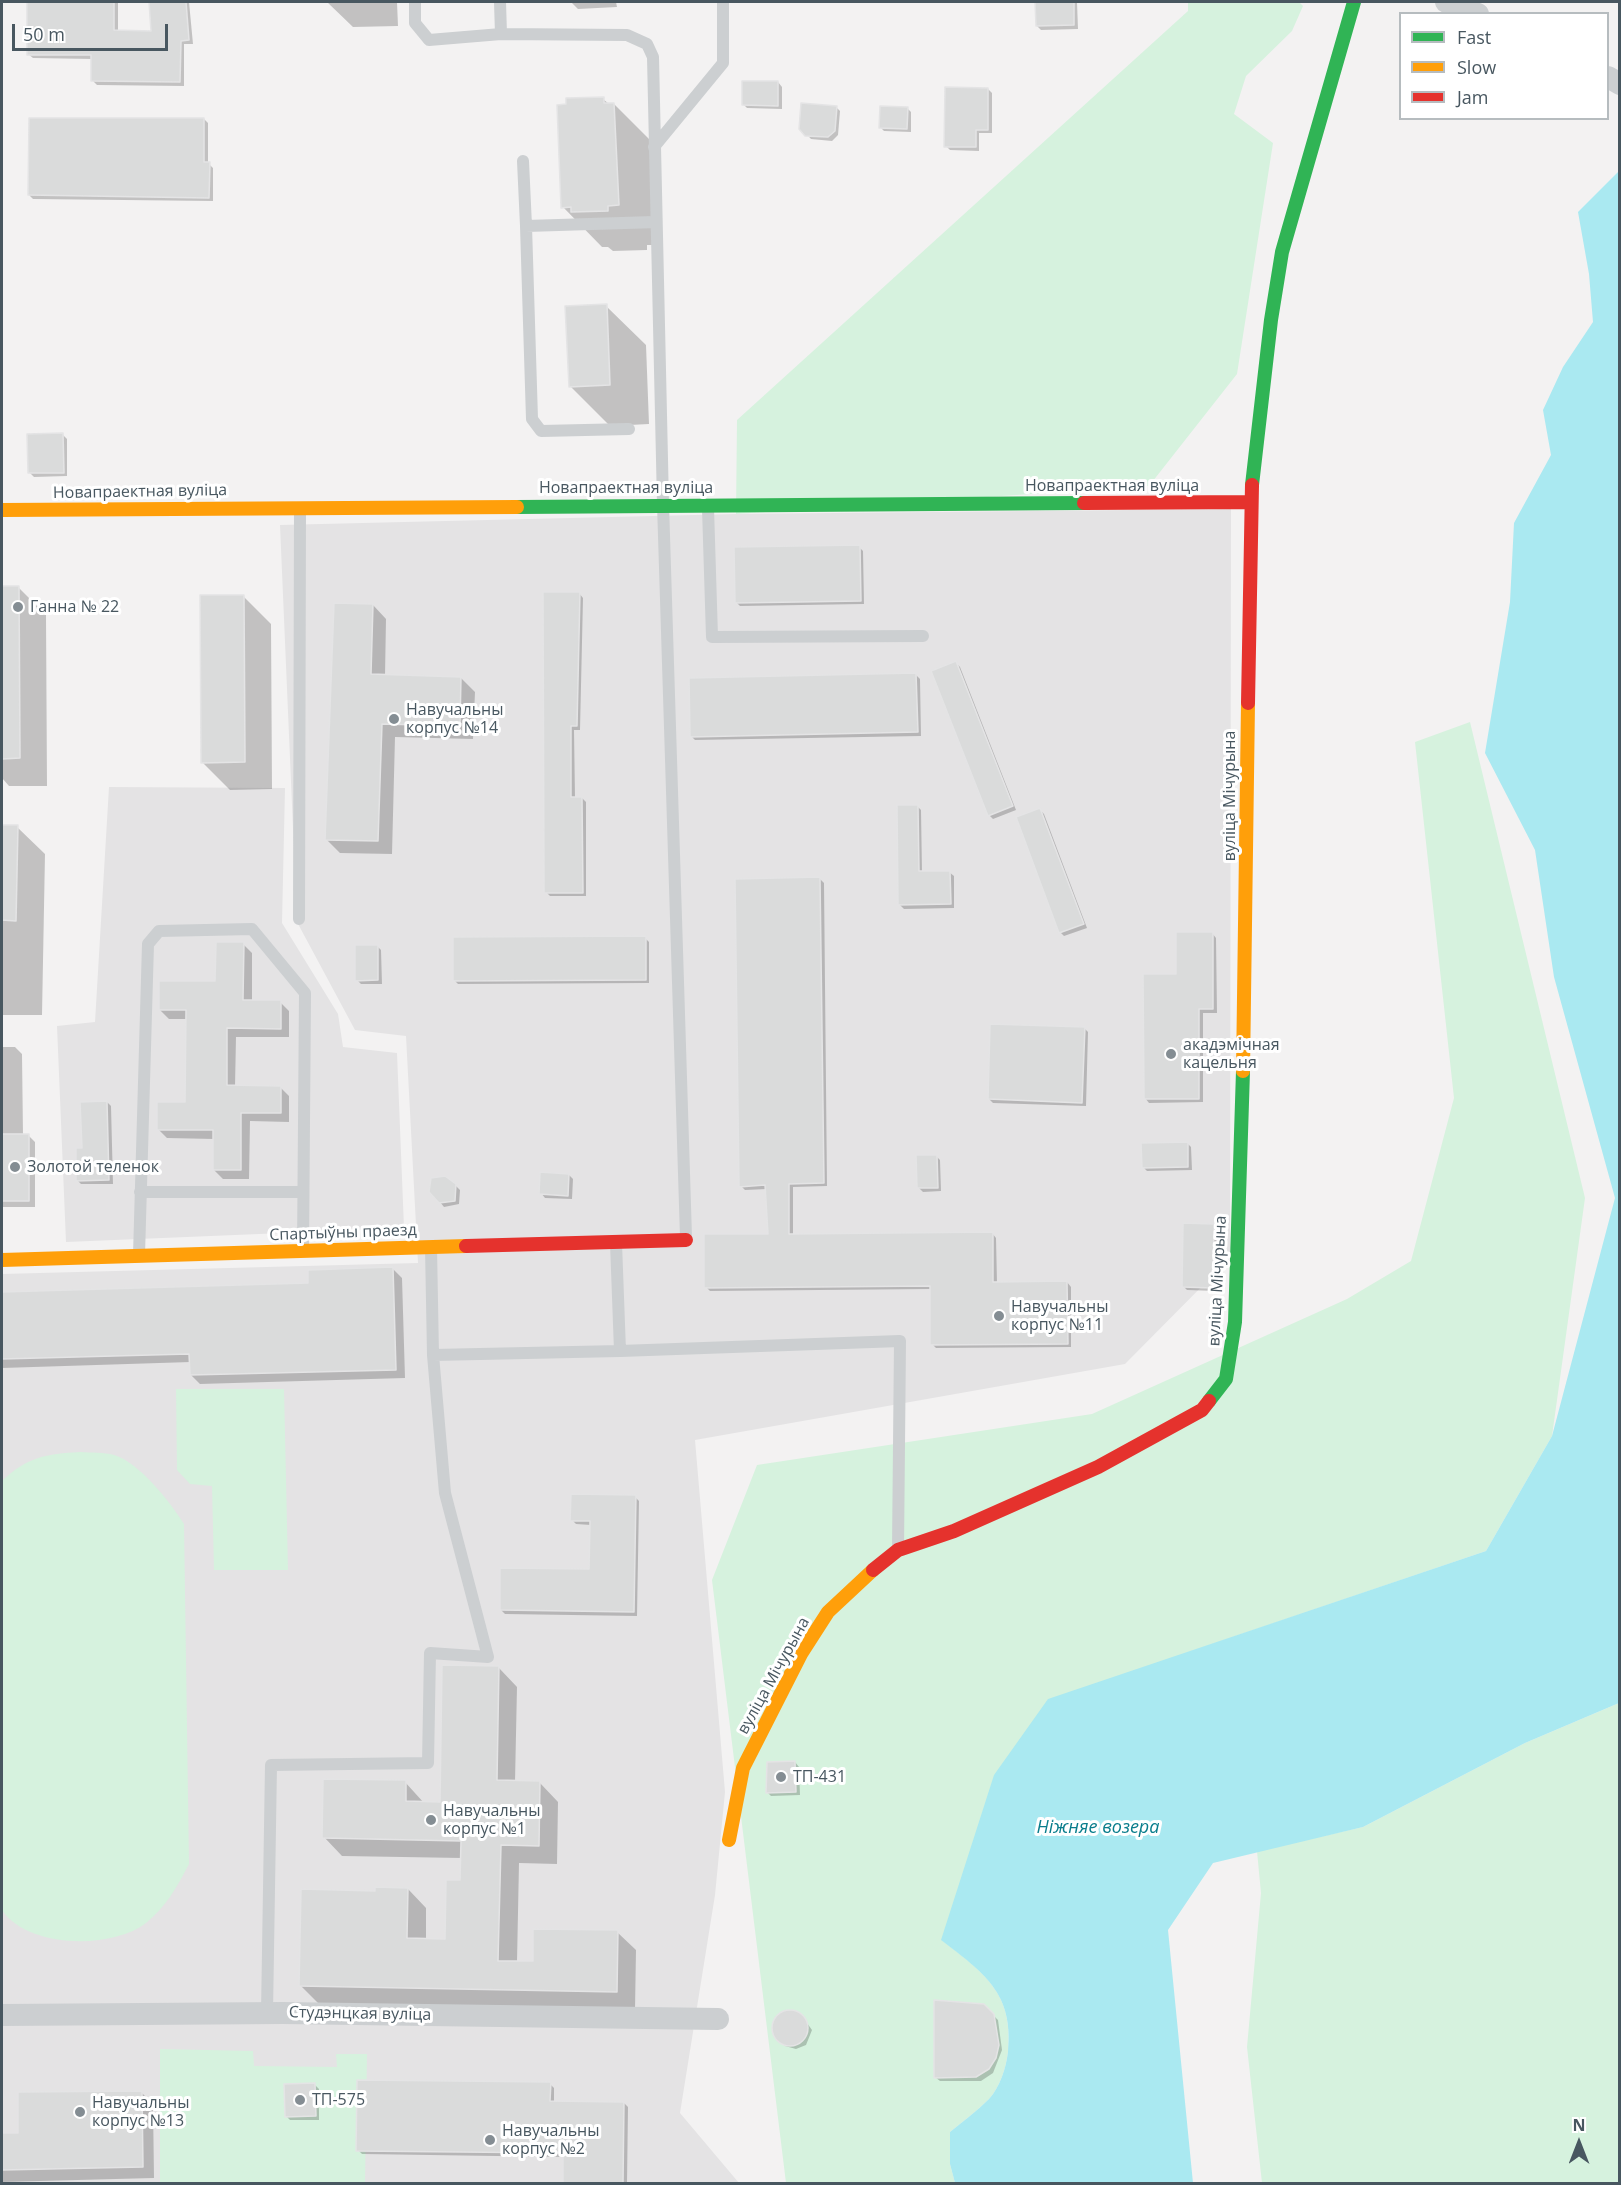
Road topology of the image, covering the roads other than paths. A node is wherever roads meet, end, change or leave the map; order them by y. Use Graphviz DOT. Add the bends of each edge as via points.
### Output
graph roads {
  1 [pos="415,2"];
  2 [pos="500,2"];
  3 [pos="723,2"];
  4 [pos="1354,2"];
  5 [pos="1446,2"];
  6 [pos="1474,12"];
  7 [pos="501,34"];
  8 [pos="654,147"];
  9 [pos="523,161"];
  10 [pos="656,222"];
  11 [pos="525,226"];
  12 [pos="629,429"];
  13 [pos="1250,502"];
  14 [pos="708,503"];
  15 [pos="663,504"];
  16 [pos="300,507"];
  17 [pos="2,510"];
  18 [pos="923,636"];
  19 [pos="299,919"];
  20 [pos="140,1192"];
  21 [pos="303,1192"];
  22 [pos="686,1240"];
  23 [pos="616,1242"];
  24 [pos="431,1246"];
  25 [pos="303,1251"];
  26 [pos="139,1257"];
  27 [pos="2,1260"];
  28 [pos="620,1352"];
  29 [pos="433,1355"];
  30 [pos="898,1550"];
  31 [pos="729,1840"];
  32 [pos="267,2013"];
  33 [pos="2,2015"];
  34 [pos="718,2019"];
  1 -- 7 [label="lane" via="415,23 429,40"];
  2 -- 7 [label="lane"];
  3 -- 8 [label="lane" via="723,63"];
  4 -- 13 [label="street, вуліца Мічурына" via="1282,252"];
  5 -- 6 [label="street"];
  7 -- 8 [label="lane" via="627,35 647,44 653,57"];
  8 -- 10 [label="lane"];
  9 -- 11 [label="lane"];
  10 -- 11 [label="lane"];
  10 -- 15 [label="lane"];
  11 -- 12 [label="lane" via="532,419 541,431"];
  13 -- 14 [label="street, Новапраектная вуліца"];
  13 -- 30 [label="street, вуліца Мічурына" via="1245,988 1236,1322 1226,1379 1202,1410 1098,1467"];
  14 -- 15 [label="street, Новапраектная вуліца"];
  14 -- 18 [label="lane" via="712,637"];
  15 -- 16 [label="street, Новапраектная вуліца"];
  15 -- 22 [label="lane"];
  16 -- 17 [label="street, Новапраектная вуліца"];
  16 -- 19 [label="lane"];
  20 -- 21 [label="lane"];
  20 -- 21 [label="lane" via="148,944 159,931 252,930 305,993"];
  20 -- 26 [label="lane"];
  21 -- 25 [label="lane"];
  22 -- 23 [label="street, Спартыўны праезд"];
  23 -- 24 [label="street, Спартыўны праезд"];
  23 -- 28 [label="lane"];
  24 -- 25 [label="street, Спартыўны праезд"];
  24 -- 29 [label="lane"];
  25 -- 26 [label="street, Спартыўны праезд"];
  26 -- 27 [label="street, Спартыўны праезд"];
  28 -- 29 [label="lane"];
  28 -- 30 [label="lane" via="900,1341"];
  29 -- 32 [label="lane" via="445,1493 488,1657 430,1653 428,1763 271,1765"];
  30 -- 31 [label="street, вуліца Мічурына" via="828,1611 801,1654 743,1768"];
  32 -- 33 [label="street, Студэнцкая вуліца"];
  32 -- 34 [label="street, Студэнцкая вуліца"];
}
